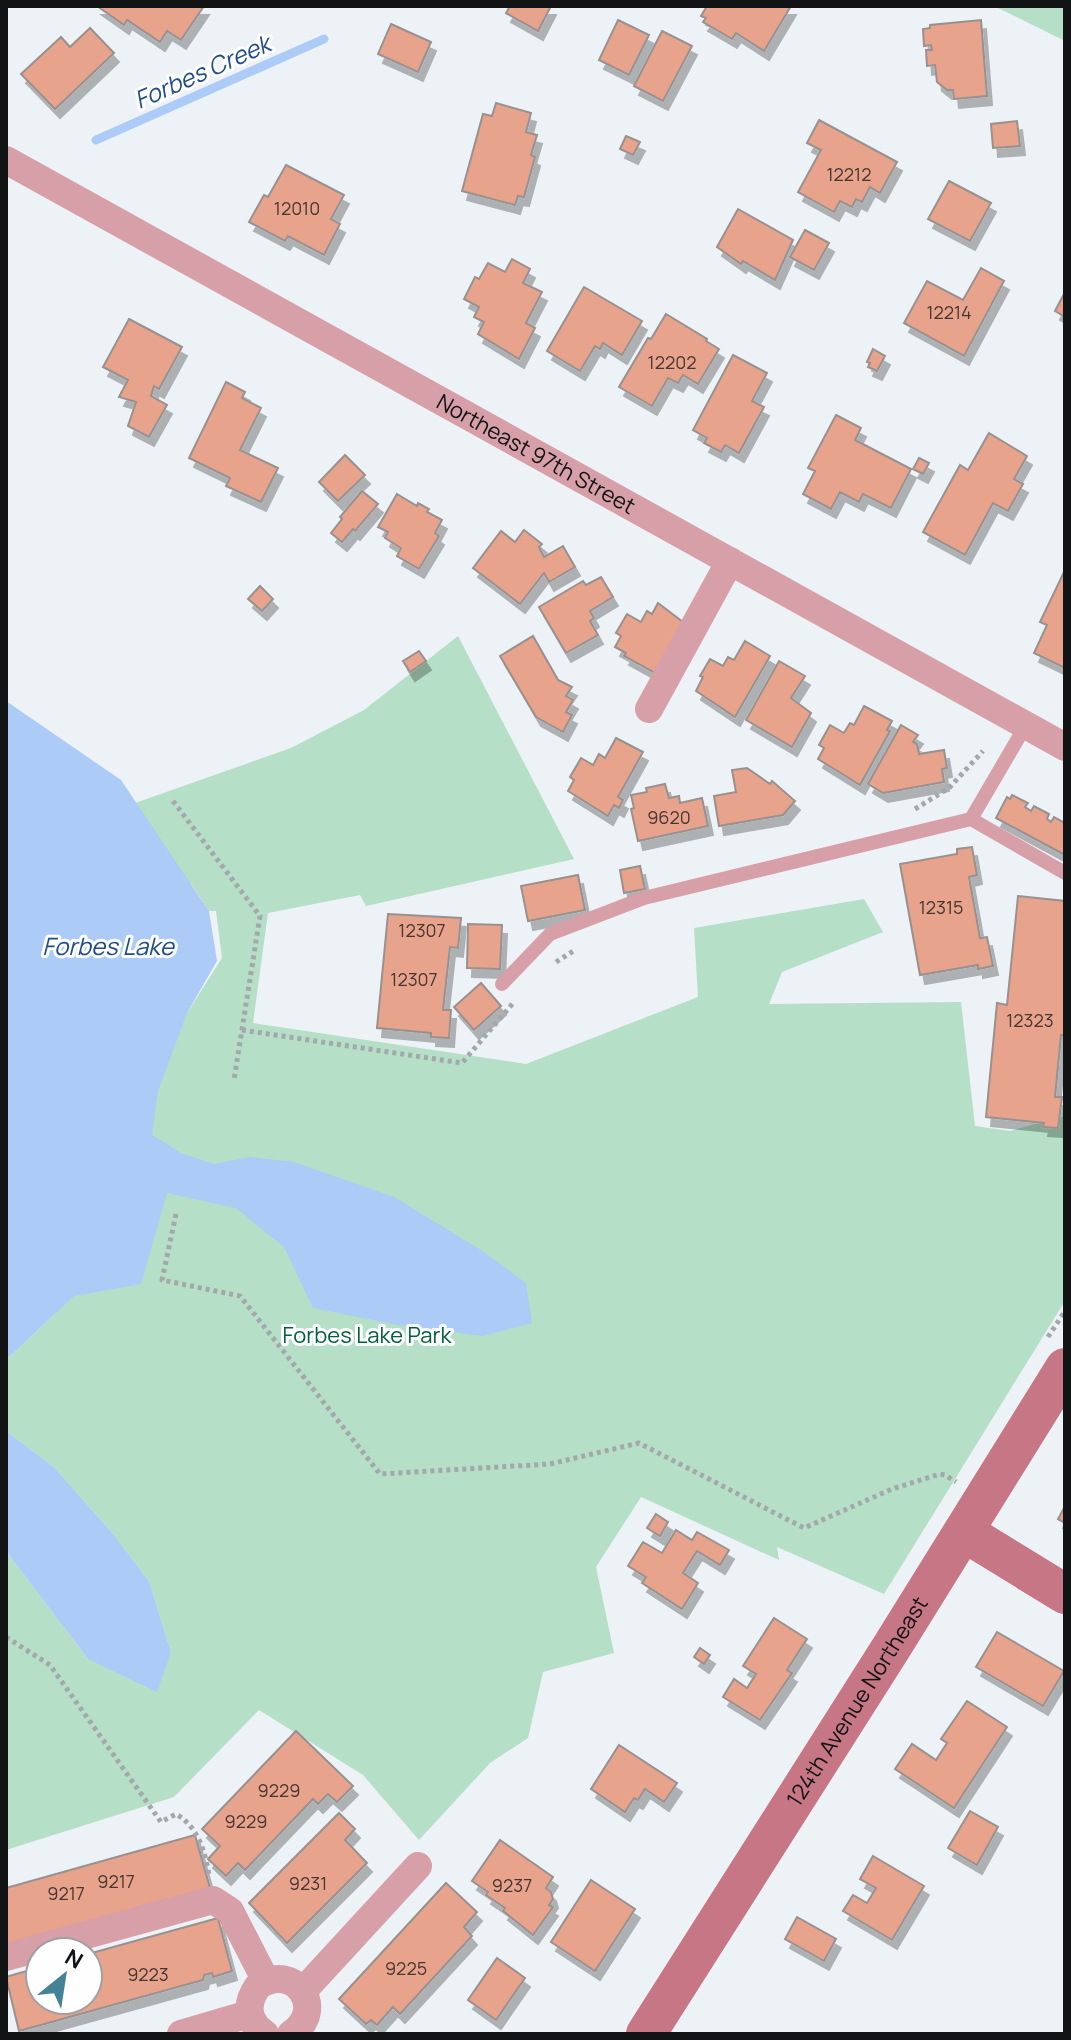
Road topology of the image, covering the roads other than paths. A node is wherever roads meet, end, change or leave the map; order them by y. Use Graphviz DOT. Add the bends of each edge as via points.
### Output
graph roads {
  1 [pos="6,160"];
  2 [pos="730,561"];
  3 [pos="649,709"];
  4 [pos="1026,725"];
  5 [pos="1065,747"];
  6 [pos="971,819"];
  7 [pos="1065,873"];
  8 [pos="502,984"];
  9 [pos="1065,1368"];
  10 [pos="964,1532"];
  11 [pos="1065,1594"];
  12 [pos="418,1866"];
  13 [pos="6,1957"];
  14 [pos="266,1981"];
  15 [pos="303,1991"];
  16 [pos="257,2024"];
  17 [pos="181,2034"];
  18 [pos="291,2034"];
  19 [pos="646,2034"];
  1 -- 2 [label="street, Northeast 97th Street"];
  2 -- 3 [label="street"];
  2 -- 4 [label="street, Northeast 97th Street"];
  4 -- 5 [label="street, Northeast 97th Street"];
  4 -- 6 [label="lane"];
  6 -- 7 [label="lane"];
  6 -- 8 [label="lane" via="644,898 550,934"];
  9 -- 10 [label="main road, 124th Avenue Northeast"];
  10 -- 11 [label="main road"];
  10 -- 19 [label="main road, 124th Avenue Northeast"];
  12 -- 15 [label="street"];
  13 -- 14 [label="street" via="213,1900 230,1911"];
  14 -- 15 [label="street" via="286,1980"];
  14 -- 16 [label="street" via="251,1995"];
  15 -- 18 [label="street" via="308,2009 301,2027"];
  16 -- 17 [label="street"];
}
